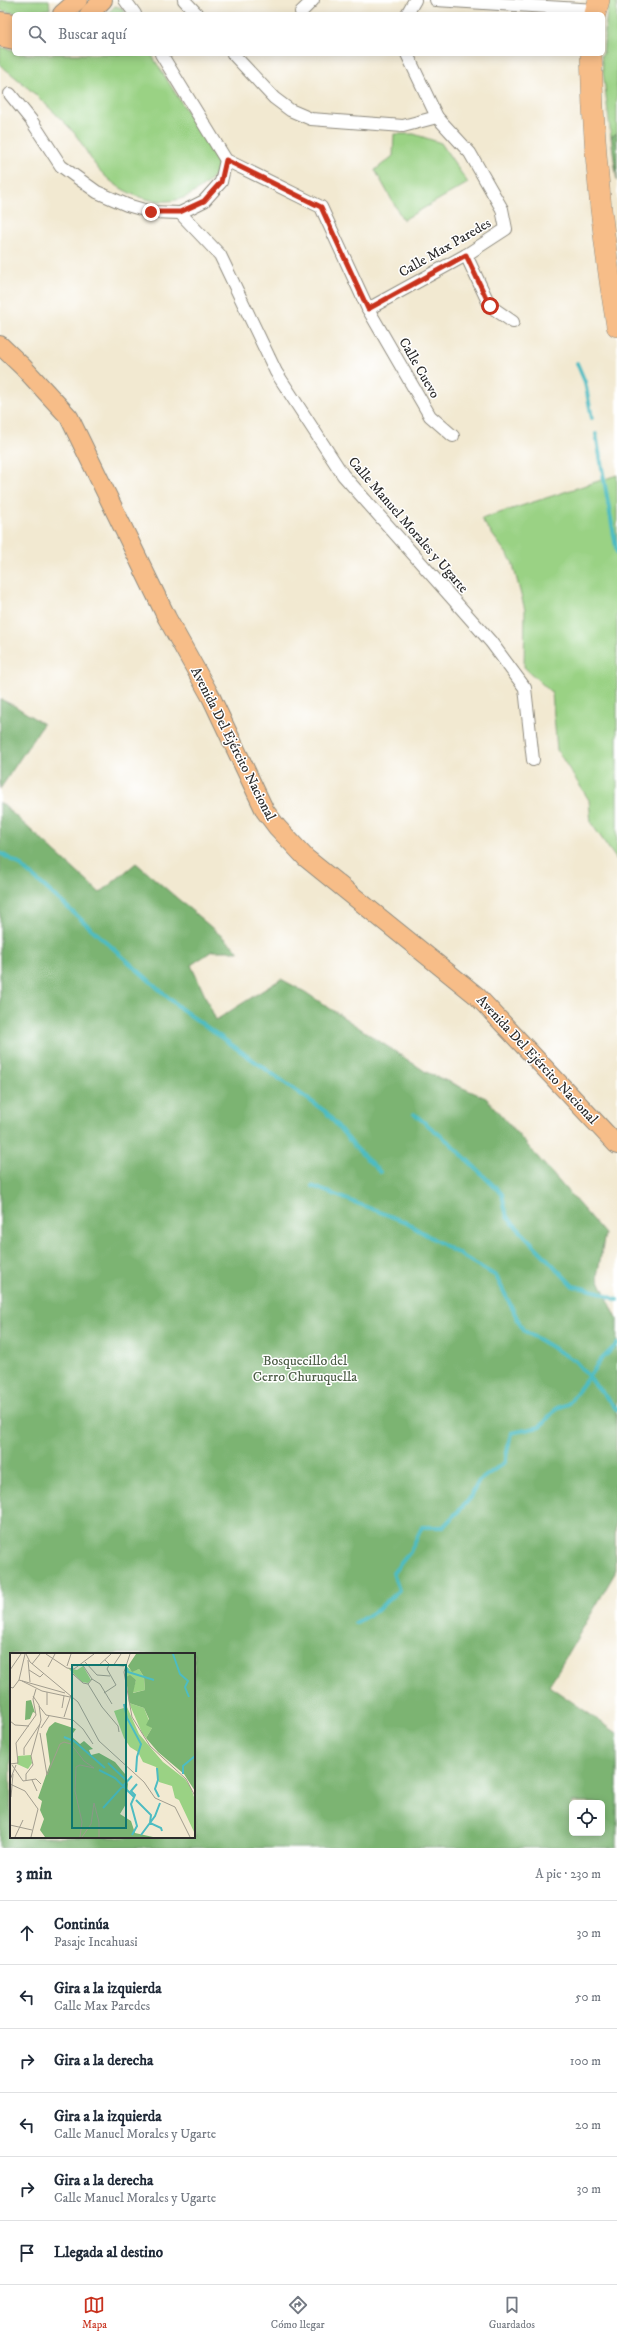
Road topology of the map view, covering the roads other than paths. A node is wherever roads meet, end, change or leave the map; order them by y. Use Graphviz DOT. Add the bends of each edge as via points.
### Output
graph roads {
  1 [pos="78,0"];
  2 [pos="103,0"];
  3 [pos="125,0"];
  4 [pos="184,0"];
  5 [pos="313,0"];
  6 [pos="415,0"];
  7 [pos="436,0"];
  8 [pos="474,1"];
  9 [pos="597,8"];
  10 [pos="64,12"];
  11 [pos="91,12"];
  12 [pos="134,12"];
  13 [pos="195,12"];
  14 [pos="301,12"];
  15 [pos="407,12"];
  16 [pos="0,21"];
  17 [pos="12,23"];
  18 [pos="0,37"];
  19 [pos="12,40"];
  20 [pos="162,56"];
  21 [pos="235,56"];
  22 [pos="408,56"];
  23 [pos="591,56"];
  24 [pos="10,94"];
  25 [pos="437,117"];
  26 [pos="226,160"];
  27 [pos="180,212"];
  28 [pos="466,255"];
  29 [pos="368,309"];
  30 [pos="513,322"];
  31 [pos="617,326"];
  32 [pos="0,346"];
  33 [pos="453,436"];
  34 [pos="532,760"];
  35 [pos="617,1145"];
  1 -- 10 [label="main road"];
  2 -- 11 [label="main road"];
  3 -- 12 [label="street"];
  4 -- 13 [label="street"];
  5 -- 14 [label="street"];
  6 -- 15 [label="street"];
  7 -- 8 [label="street"];
  8 -- 9 [label="street"];
  16 -- 17 [label="main road"];
  18 -- 19 [label="main road"];
  20 -- 26 [label="street"];
  21 -- 25 [label="street" via="274,98 290,110 311,119 403,126"];
  22 -- 25 [label="street, Calle Max Paredes"];
  23 -- 31 [label="highway" via="597,160 608,271"];
  24 -- 27 [label="street" via="31,120 61,166 97,192 151,212"];
  25 -- 28 [label="street, Calle Max Paredes" via="470,153 502,209 506,229"];
  26 -- 27 [label="street" via="221,182 204,201"];
  26 -- 29 [label="street, Calle Cuevo" via="321,207"];
  27 -- 34 [label="street, Calle Manuel Morales y Ugarte" via="220,255 276,372 342,476 491,642 525,688"];
  28 -- 29 [label="street, Calle Max Paredes"];
  28 -- 30 [label="street" via="490,306"];
  29 -- 33 [label="street, Calle Cuevo" via="430,416"];
  32 -- 35 [label="main road, Avenida Del Ejército Nacional" via="69,417 167,618 210,697 265,811 277,827 306,858 477,996"];
}
